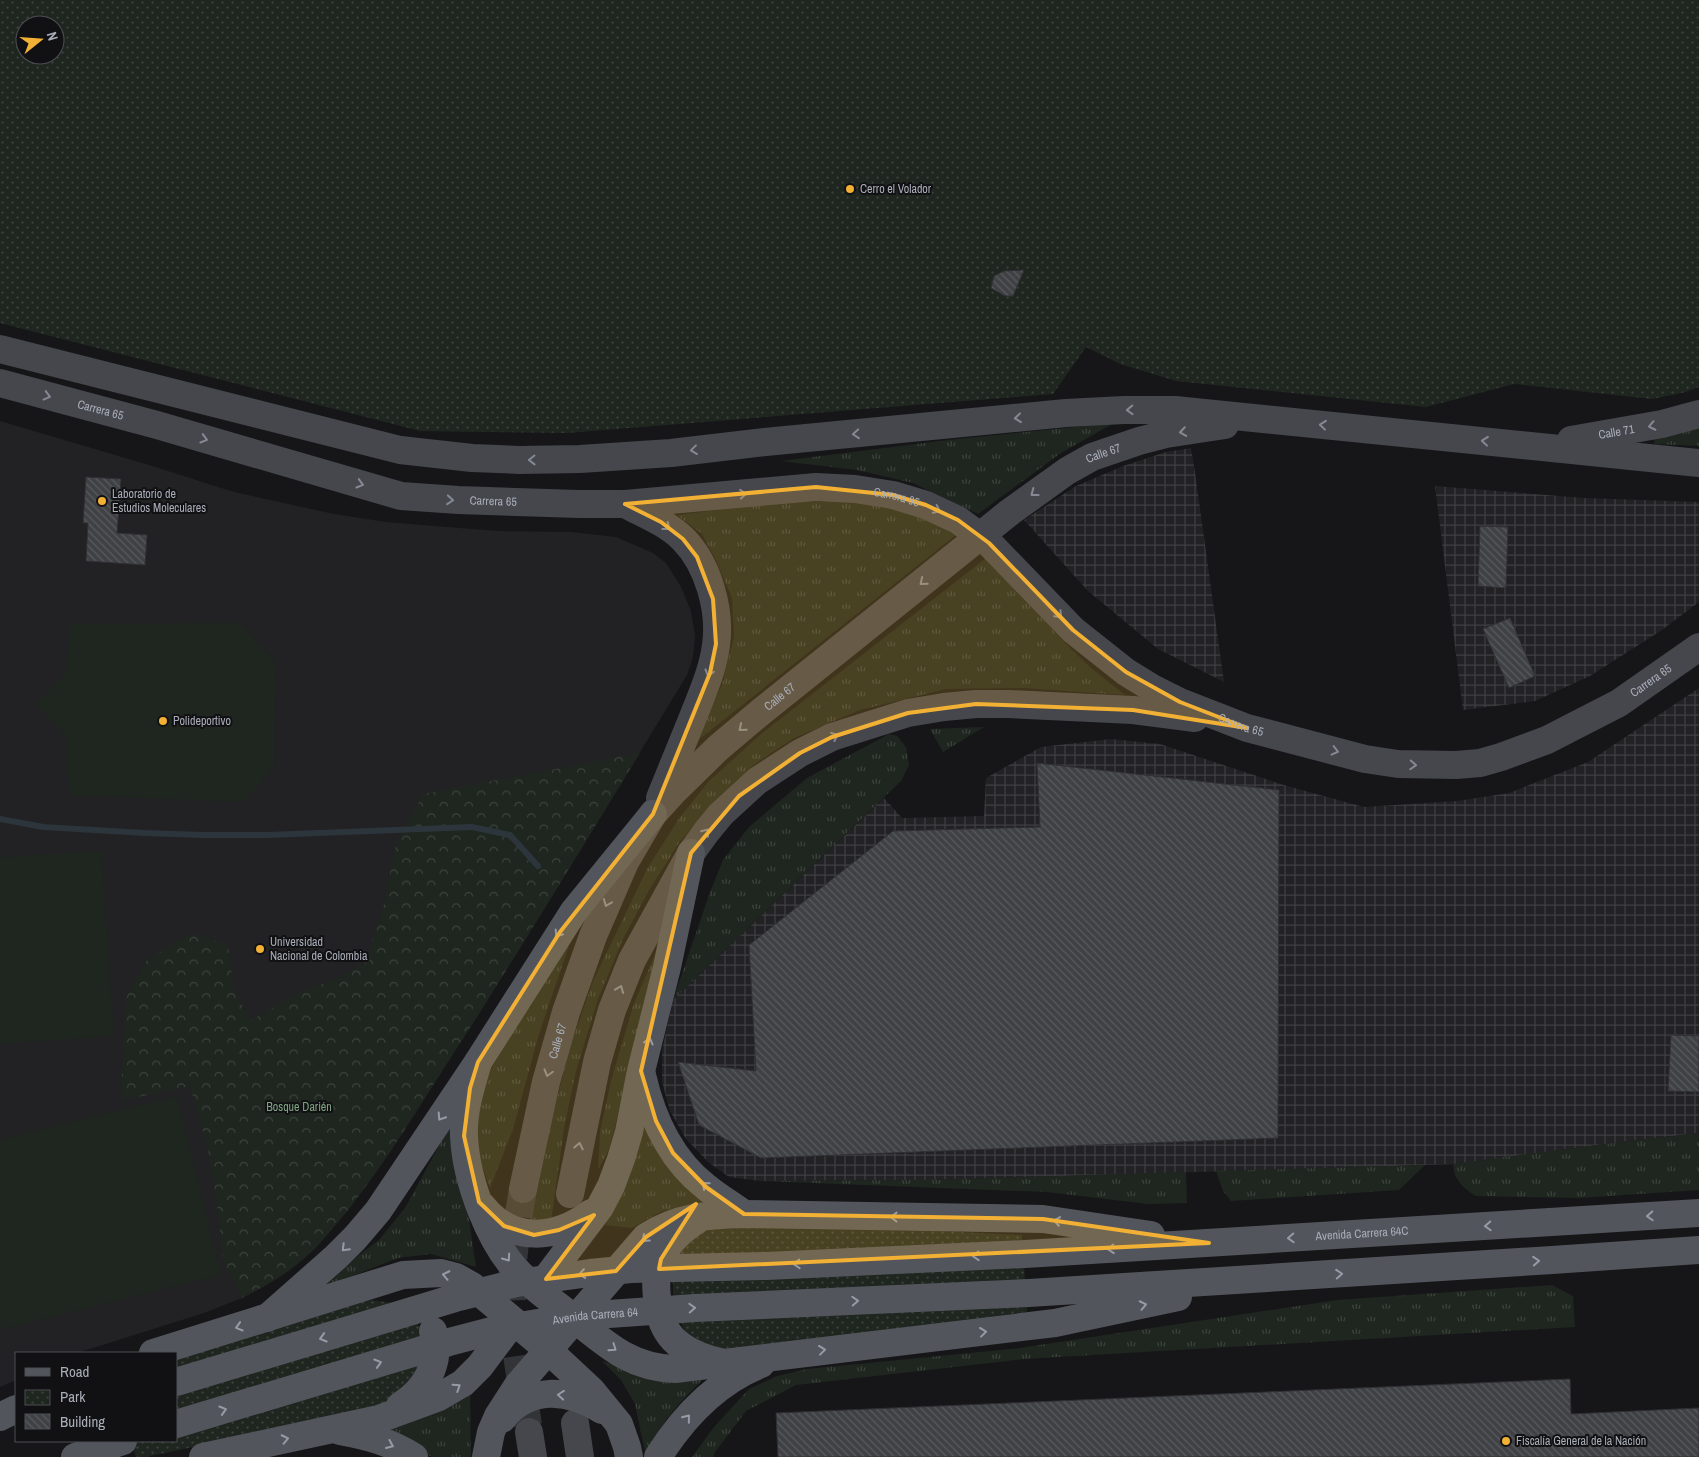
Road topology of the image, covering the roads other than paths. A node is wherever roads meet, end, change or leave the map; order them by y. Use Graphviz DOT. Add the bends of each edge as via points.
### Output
graph roads {
  1 [pos="0,349"];
  2 [pos="0,383"];
  3 [pos="1699,414"];
  4 [pos="1265,419"];
  5 [pos="1534,446"];
  6 [pos="1699,463"];
  7 [pos="625,504"];
  8 [pos="1696,647"];
  9 [pos="1247,728"];
  10 [pos="653,814"];
  11 [pos="691,853"];
  12 [pos="478,1062"];
  13 [pos="641,1071"];
  14 [pos="523,1189"];
  15 [pos="570,1194"];
  16 [pos="479,1202"];
  17 [pos="600,1207"];
  18 [pos="1699,1213"];
  19 [pos="744,1214"];
  20 [pos="705,1215"];
  21 [pos="1209,1243"];
  22 [pos="1699,1250"];
  23 [pos="1269,1278"];
  24 [pos="538,1289"];
  25 [pos="350,1290"];
  26 [pos="267,1318"];
  27 [pos="574,1318"];
  28 [pos="514,1322"];
  29 [pos="548,1350"];
  30 [pos="156,1352"];
  31 [pos="786,1354"];
  32 [pos="720,1362"];
  33 [pos="178,1381"];
  34 [pos="15,1410"];
  35 [pos="0,1417"];
  36 [pos="380,1419"];
  37 [pos="178,1423"];
  38 [pos="575,1423"];
  39 [pos="619,1424"];
  40 [pos="15,1428"];
  41 [pos="332,1429"];
  42 [pos="0,1433"];
  43 [pos="117,1442"];
  44 [pos="489,1444"];
  45 [pos="75,1457"];
  46 [pos="203,1457"];
  47 [pos="414,1457"];
  48 [pos="580,1457"];
  49 [pos="629,1457"];
  50 [pos="658,1457"];
  4 -- 1 [label="main road, one-way" via="1175,410 1124,410 671,453 580,459 472,458 400,450"];
  2 -- 7 [label="main road, Carrera 65, one-way" via="401,496 525,503"];
  3 -- 5 [label="main road, Calle 71, one-way" via="1624,432"];
  5 -- 4 [label="main road, one-way"];
  4 -- 10 [label="main road, Calle 67, one-way" via="1166,434 1116,448 1067,471 1010,512 718,748"];
  5 -- 6 [label="main road"];
  7 -- 9 [label="main road, Carrera 65, one-way" via="816,487 893,495 926,505 958,520 989,544 1073,630 1126,672 1180,702"];
  7 -- 10 [label="main road, one-way" via="661,522 697,557 713,598 716,620 716,644 710,673"];
  9 -- 8 [label="main road, Carrera 65, one-way" via="1365,759 1398,764 1480,762 1547,740 1619,703"];
  11 -- 9 [label="main road, one-way" via="739,796 774,768 832,737 908,713 976,704 1016,705 1170,714"];
  10 -- 12 [label="main road, one-way" via="574,911"];
  10 -- 14 [label="main road, Calle 67, one-way" via="609,897 566,1012 546,1082"];
  13 -- 11 [label="main road, one-way"];
  15 -- 11 [label="main road, one-way" via="597,1062 612,1010 632,960"];
  12 -- 16 [label="main road" via="470,1088 464,1136"];
  12 -- 26 [label="main road, one-way" via="378,1211 355,1238"];
  13 -- 17 [label="main road" via="621,1159"];
  19 -- 13 [label="main road, one-way" via="706,1187 674,1153 656,1121"];
  16 -- 17 [label="main road" via="504,1226 534,1234 568,1226"];
  16 -- 24 [label="main road, one-way" via="506,1258"];
  17 -- 24 [label="main road"];
  18 -- 21 [label="main road, Avenida Carrera 64C, one-way"];
  19 -- 20 [label="main road"];
  21 -- 19 [label="main road, one-way" via="1043,1219"];
  20 -- 27 [label="main road, one-way" via="678,1221 646,1237"];
  20 -- 32 [label="main road" via="687,1226 661,1259 658,1299 661,1318 673,1340 688,1352"];
  21 -- 33 [label="main road, Avenida Carrera 64C, one-way" via="631,1270 543,1279 455,1298"];
  23 -- 22 [label="main road, one-way"];
  31 -- 23 [label="main road, one-way" via="1055,1324"];
  37 -- 23 [label="main road, Avenida Carrera 64, one-way" via="449,1342 495,1330 580,1316"];
  24 -- 27 [label="main road"];
  24 -- 28 [label="main road"];
  25 -- 26 [label="main road"];
  28 -- 25 [label="main road, one-way" via="472,1286 441,1273 403,1275"];
  25 -- 36 [label="main road" via="392,1293 410,1300 431,1323 436,1339 436,1360 426,1383 408,1401"];
  26 -- 30 [label="main road, one-way"];
  27 -- 29 [label="main road"];
  27 -- 32 [label="main road, one-way" via="612,1348 641,1364 675,1369"];
  28 -- 29 [label="main road"];
  36 -- 28 [label="main road, one-way" via="439,1397 463,1384"];
  29 -- 39 [label="main road" via="592,1391"];
  29 -- 44 [label="main road" via="508,1398"];
  31 -- 32 [label="main road"];
  50 -- 31 [label="main road, one-way" via="692,1411 716,1389 736,1376"];
  34 -- 35 [label="main road"];
  36 -- 41 [label="main road"];
  38 -- 48 [label="main road"];
  39 -- 44 [label="main road, one-way" via="575,1396 538,1396 521,1402 506,1414"];
  39 -- 49 [label="main road"];
  40 -- 42 [label="main road"];
  46 -- 41 [label="main road, one-way"];
  41 -- 47 [label="main road, one-way" via="385,1442"];
  43 -- 45 [label="main road"];
}
